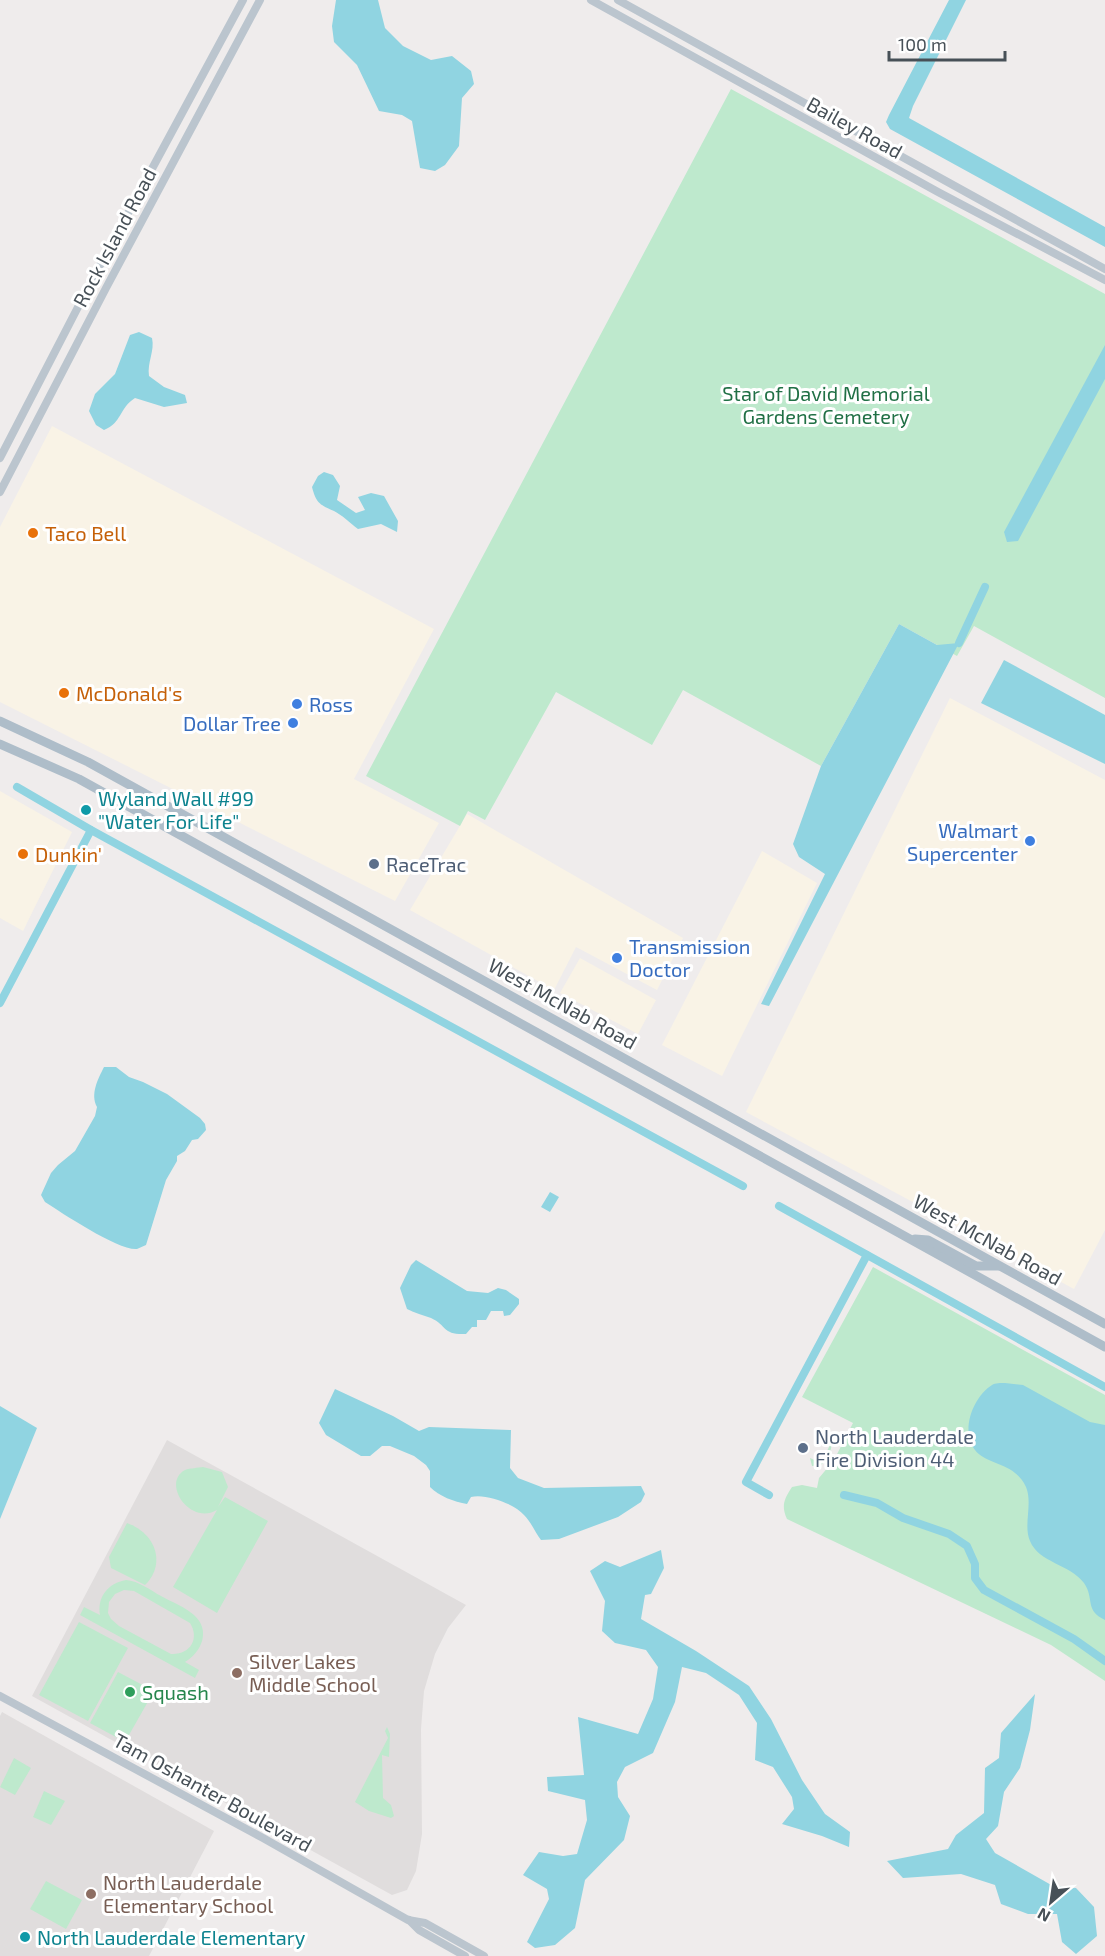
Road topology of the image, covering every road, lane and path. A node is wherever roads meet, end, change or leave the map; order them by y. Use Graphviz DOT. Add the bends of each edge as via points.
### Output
graph roads {
  1 [pos="243,0"];
  2 [pos="260,0"];
  3 [pos="613,0"];
  4 [pos="618,0"];
  5 [pos="596,1"];
  6 [pos="607,9"];
  7 [pos="1105,269"];
  8 [pos="1105,280"];
  9 [pos="0,458"];
  10 [pos="0,492"];
  11 [pos="0,720"];
  12 [pos="0,744"];
  13 [pos="912,1239"];
  14 [pos="998,1266"];
  15 [pos="1105,1324"];
  16 [pos="1105,1347"];
  17 [pos="0,1696"];
  18 [pos="408,1920"];
  19 [pos="465,1956"];
  20 [pos="484,1956"];
  1 -- 9 [label="street, Rock Island Road"];
  2 -- 10 [label="street, Rock Island Road"];
  3 -- 6 [label="street"];
  4 -- 7 [label="street, Bailey Road"];
  5 -- 6 [label="street, Bailey Road"];
  6 -- 8 [label="street, Bailey Road"];
  11 -- 14 [label="main road, West McNab Road" via="88,762"];
  12 -- 13 [label="main road, West McNab Road" via="80,779"];
  13 -- 14 [label="main road" via="927,1240 976,1266"];
  13 -- 16 [label="main road, West McNab Road"];
  14 -- 15 [label="main road, West McNab Road"];
  17 -- 18 [label="street, Tam Oshanter Boulevard"];
  18 -- 19 [label="street, Tam Oshanter Boulevard" via="418,1930"];
  18 -- 20 [label="street, Tam Oshanter Boulevard" via="425,1923"];
}
